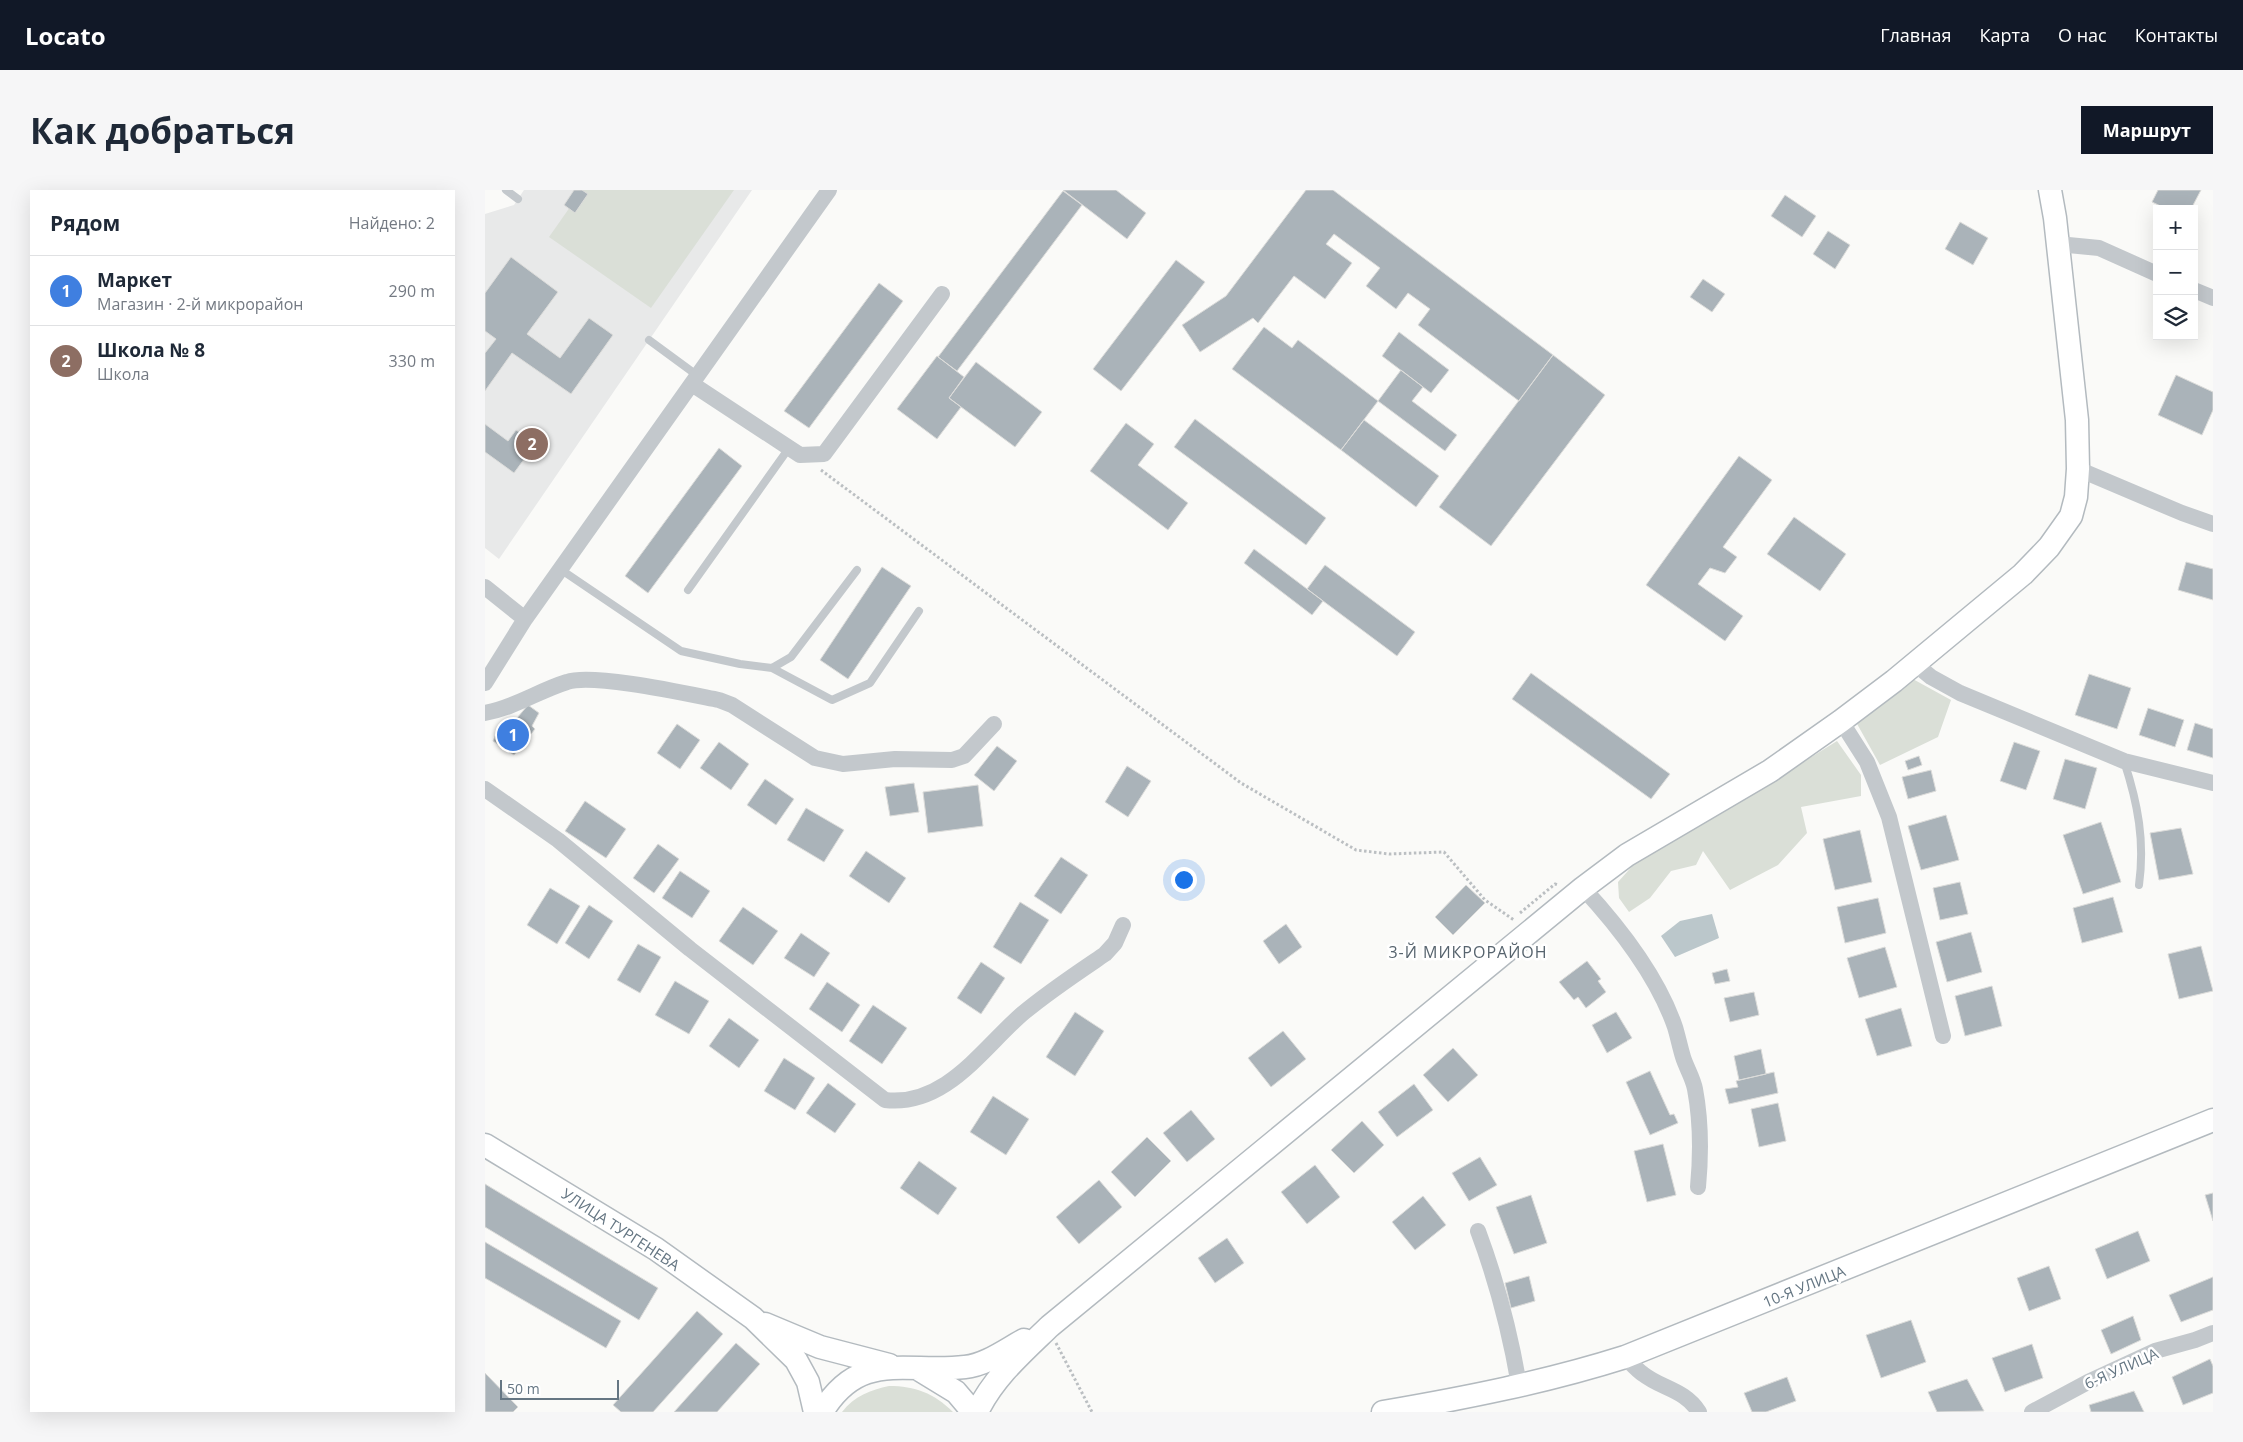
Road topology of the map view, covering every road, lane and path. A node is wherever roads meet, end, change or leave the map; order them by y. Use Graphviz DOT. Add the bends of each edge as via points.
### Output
graph roads {
  1 [pos="506,190"];
  2 [pos="829,190"];
  3 [pos="2050,190"];
  4 [pos="518,199"];
  5 [pos="2058,244"];
  6 [pos="2153,272"];
  7 [pos="2198,292"];
  8 [pos="942,294"];
  9 [pos="2213,298"];
  10 [pos="649,340"];
  11 [pos="695,380"];
  12 [pos="794,451"];
  13 [pos="2079,469"];
  14 [pos="2213,524"];
  15 [pos="561,569"];
  16 [pos="857,570"];
  17 [pos="485,587"];
  18 [pos="688,590"];
  19 [pos="919,611"];
  20 [pos="525,619"];
  21 [pos="1914,663"];
  22 [pos="772,668"];
  23 [pos="485,683"];
  24 [pos="485,713"];
  25 [pos="1841,721"];
  26 [pos="994,724"];
  27 [pos="2124,761"];
  28 [pos="2213,783"];
  29 [pos="485,789"];
  30 [pos="2139,886"];
  31 [pos="1583,888"];
  32 [pos="1123,925"];
  33 [pos="1943,1036"];
  34 [pos="2213,1120"];
  35 [pos="485,1145"];
  36 [pos="1699,1187"];
  37 [pos="1478,1231"];
  38 [pos="753,1318"];
  39 [pos="1049,1326"];
  40 [pos="2213,1332"];
  41 [pos="1625,1358"];
  42 [pos="895,1366"];
  43 [pos="920,1370"];
  44 [pos="1519,1385"];
  45 [pos="815,1412"];
  46 [pos="822,1412"];
  47 [pos="973,1412"];
  48 [pos="977,1412"];
  49 [pos="1092,1412"];
  50 [pos="1383,1412"];
  51 [pos="1699,1412"];
  52 [pos="2032,1412"];
  1 -- 4 [label="lane"];
  2 -- 11 [label="street"];
  3 -- 5 [label="street"];
  5 -- 6 [label="street" via="2099,248"];
  5 -- 13 [label="street" via="2077,420"];
  7 -- 9 [label="street"];
  8 -- 12 [label="street" via="824,454"];
  10 -- 11 [label="lane"];
  11 -- 12 [label="street"];
  11 -- 15 [label="street"];
  12 -- 18 [label="lane"];
  12 -- 31 [label="path" via="1241,782 1357,850 1389,854 1444,852 1485,900 1513,920 1555,884"];
  13 -- 14 [label="street"];
  13 -- 21 [label="street" via="2071,516 2049,547 2008,588"];
  15 -- 20 [label="street"];
  15 -- 22 [label="lane" via="681,651"];
  16 -- 22 [label="lane" via="791,657"];
  17 -- 20 [label="street"];
  19 -- 22 [label="lane" via="870,683 832,700"];
  20 -- 23 [label="street"];
  21 -- 25 [label="street"];
  21 -- 27 [label="street" via="1960,693"];
  24 -- 26 [label="street" via="516,705 567,682 614,682 719,700 815,758 843,764 895,759 953,760 964,756"];
  25 -- 31 [label="street" via="1769,771 1632,852"];
  25 -- 33 [label="street" via="1867,762 1889,817"];
  27 -- 28 [label="street"];
  27 -- 30 [label="lane" via="2142,839"];
  29 -- 32 [label="street" via="557,840 690,949 885,1100 912,1100 947,1084 1022,1014 1105,954 1115,943"];
  31 -- 36 [label="street" via="1605,912 1644,966 1675,1027 1695,1087 1701,1154"];
  31 -- 39 [label="street"];
  34 -- 41 [label="street, 10-Я УЛИЦА"];
  35 -- 38 [label="street, УЛИЦА ТУРГЕНЕВА" via="656,1249"];
  37 -- 44 [label="street" via="1504,1307"];
  38 -- 42 [label="street, УЛИЦА ТУРГЕНЕВА" via="820,1347"];
  38 -- 45 [label="street, УЛИЦА ТУРГЕНЕВА" via="796,1360 808,1382"];
  39 -- 43 [label="street" via="968,1367"];
  39 -- 48 [label="street" via="987,1392"];
  39 -- 49 [label="path"];
  40 -- 52 [label="street, 6-Я УЛИЦА" via="2155,1351"];
  41 -- 44 [label="street, 10-Я УЛИЦА"];
  41 -- 51 [label="street" via="1644,1375 1688,1399"];
  42 -- 43 [label="street"];
  42 -- 46 [label="street" via="864,1372 830,1399"];
  43 -- 47 [label="street" via="955,1392"];
  44 -- 50 [label="street, 10-Я УЛИЦА"];
}
